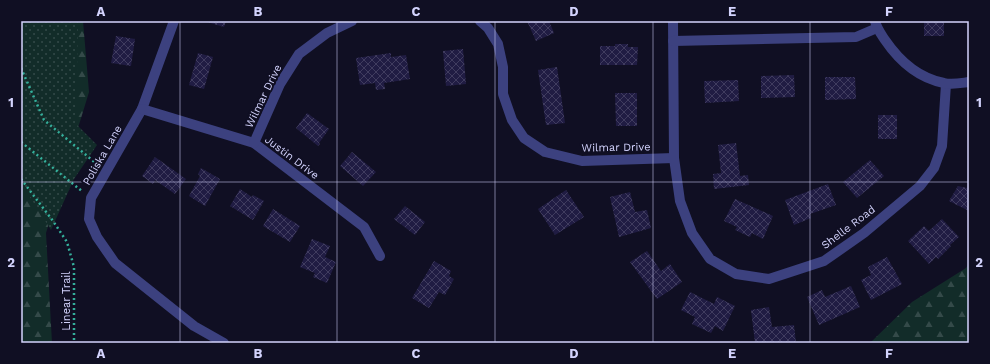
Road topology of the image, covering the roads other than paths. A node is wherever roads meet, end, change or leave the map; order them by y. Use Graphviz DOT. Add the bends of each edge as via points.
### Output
graph roads {
  1 [pos="174,21"];
  2 [pos="352,21"];
  3 [pos="480,21"];
  4 [pos="673,21"];
  5 [pos="876,25"];
  6 [pos="673,41"];
  7 [pos="969,82"];
  8 [pos="946,84"];
  9 [pos="142,109"];
  10 [pos="254,143"];
  11 [pos="674,158"];
  12 [pos="380,256"];
  13 [pos="224,343"];
  1 -- 9 [label="street, Poliska Lane"];
  2 -- 10 [label="street, Wilmar Drive" via="327,33 299,54 280,84"];
  3 -- 11 [label="street, Wilmar Drive" via="498,44 503,67 503,94 512,120 524,138 545,152 582,161"];
  4 -- 6 [label="street, Shelle Road"];
  5 -- 6 [label="street" via="856,37"];
  5 -- 8 [label="street" via="894,54 913,71 930,80"];
  6 -- 11 [label="street, Shelle Road"];
  7 -- 8 [label="street"];
  8 -- 11 [label="street, Shelle Road" via="942,146 934,168 920,186 864,233 824,260 769,279 736,274 710,259 692,233 680,201"];
  9 -- 10 [label="street, Justin Drive"];
  9 -- 13 [label="street, Poliska Lane" via="91,198 89,219 97,237 115,263 194,326"];
  10 -- 12 [label="street, Justin Drive" via="364,227"];
}
